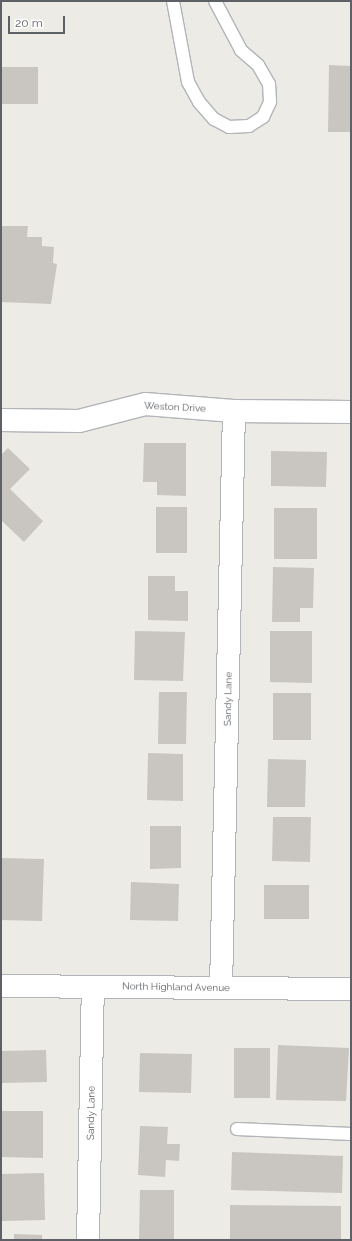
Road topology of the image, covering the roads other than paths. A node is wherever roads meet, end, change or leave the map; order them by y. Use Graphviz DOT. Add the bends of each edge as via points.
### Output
graph roads {
  1 [pos="173,1"];
  2 [pos="214,1"];
  3 [pos="234,411"];
  4 [pos="351,412"];
  5 [pos="1,420"];
  6 [pos="1,986"];
  7 [pos="94,987"];
  8 [pos="221,988"];
  9 [pos="351,989"];
  10 [pos="237,1129"];
  11 [pos="351,1134"];
  12 [pos="88,1240"];
  1 -- 2 [label="lane" via="188,82 199,102 214,119 229,127 249,126 263,117 270,102 268,84 258,65 241,50"];
  3 -- 4 [label="street, Weston Drive"];
  3 -- 5 [label="street, Weston Drive" via="145,404 79,421"];
  3 -- 8 [label="street, Sandy Lane"];
  6 -- 7 [label="street, North Highland Avenue"];
  7 -- 8 [label="street, North Highland Avenue"];
  7 -- 12 [label="street, Sandy Lane"];
  8 -- 9 [label="street, North Highland Avenue"];
  10 -- 11 [label="lane"];
}
